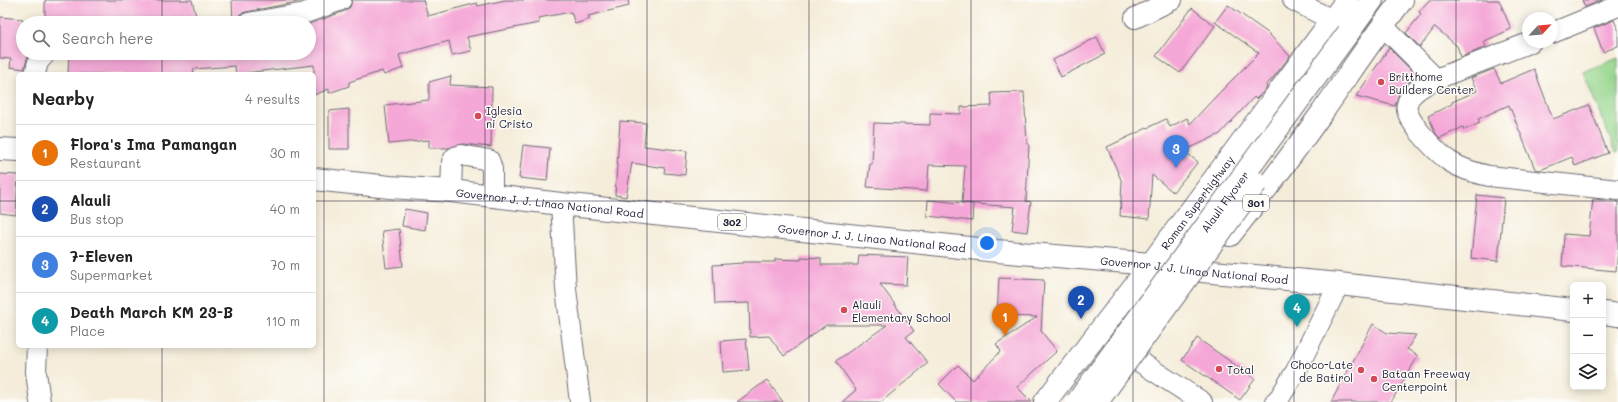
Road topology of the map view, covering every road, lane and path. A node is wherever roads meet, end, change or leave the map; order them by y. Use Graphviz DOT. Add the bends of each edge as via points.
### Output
graph roads {
  1 [pos="341,0"];
  2 [pos="1172,0"];
  3 [pos="1293,0"];
  4 [pos="1347,0"];
  5 [pos="1372,0"];
  6 [pos="1388,0"];
  7 [pos="1402,0"];
  8 [pos="1618,6"];
  9 [pos="288,16"];
  10 [pos="1135,18"];
  11 [pos="1382,24"];
  12 [pos="1558,31"];
  13 [pos="1346,32"];
  14 [pos="1522,46"];
  15 [pos="40,60"];
  16 [pos="36,72"];
  17 [pos="1436,79"];
  18 [pos="0,149"];
  19 [pos="16,150"];
  20 [pos="316,179"];
  21 [pos="1618,190"];
  22 [pos="452,191"];
  23 [pos="492,196"];
  24 [pos="561,204"];
  25 [pos="1151,264"];
  26 [pos="1202,271"];
  27 [pos="1339,284"];
  28 [pos="1570,310"];
  29 [pos="1606,314"];
  30 [pos="1618,315"];
  31 [pos="37,348"];
  32 [pos="1137,360"];
  33 [pos="40,402"];
  34 [pos="580,402"];
  35 [pos="1045,402"];
  36 [pos="1077,402"];
  37 [pos="1097,402"];
  38 [pos="1104,402"];
  39 [pos="1202,402"];
  40 [pos="1275,402"];
  1 -- 9 [label="street" via="305,13"];
  2 -- 10 [label="street"];
  3 -- 13 [label="street"];
  4 -- 13 [label="main road, Roman Superhighway"];
  5 -- 13 [label="main road, Alauli Flyover"];
  6 -- 13 [label="main road, Alauli Flyover"];
  7 -- 11 [label="main road, 301"];
  8 -- 12 [label="street"];
  11 -- 17 [label="street"];
  11 -- 26 [label="main road, 301" via="1261,196"];
  13 -- 25 [label="main road, Roman Superhighway"];
  13 -- 36 [label="main road, Alauli Flyover, bridge"];
  13 -- 37 [label="main road, Alauli Flyover, bridge" via="1213,244"];
  14 -- 17 [label="street"];
  15 -- 16 [label="street"];
  17 -- 21 [label="street" via="1419,88 1406,105 1408,115 1415,125 1433,147 1450,161 1474,173 1489,176"];
  18 -- 19 [label="main road"];
  20 -- 22 [label="main road, Governor J. J. Linao National Road / 302"];
  22 -- 23 [label="main road, Governor J. J. Linao National Road / 302"];
  22 -- 23 [label="street" via="452,162 455,157 461,155 489,160 492,168"];
  23 -- 24 [label="main road, Governor J. J. Linao National Road / 302"];
  24 -- 25 [label="main road, Governor J. J. Linao National Road / 302" via="997,251"];
  24 -- 34 [label="street" via="566,289"];
  25 -- 26 [label="main road, Governor J. J. Linao National Road / 302"];
  25 -- 35 [label="main road, Roman Superhighway"];
  26 -- 27 [label="main road, Governor J. J. Linao National Road / 302"];
  26 -- 32 [label="main road, 301"];
  27 -- 28 [label="main road, Governor J. J. Linao National Road / 302"];
  27 -- 40 [label="street" via="1296,371"];
  29 -- 30 [label="main road"];
  31 -- 33 [label="street" via="36,372"];
  32 -- 38 [label="main road, 301"];
  32 -- 39 [label="street"];
}
